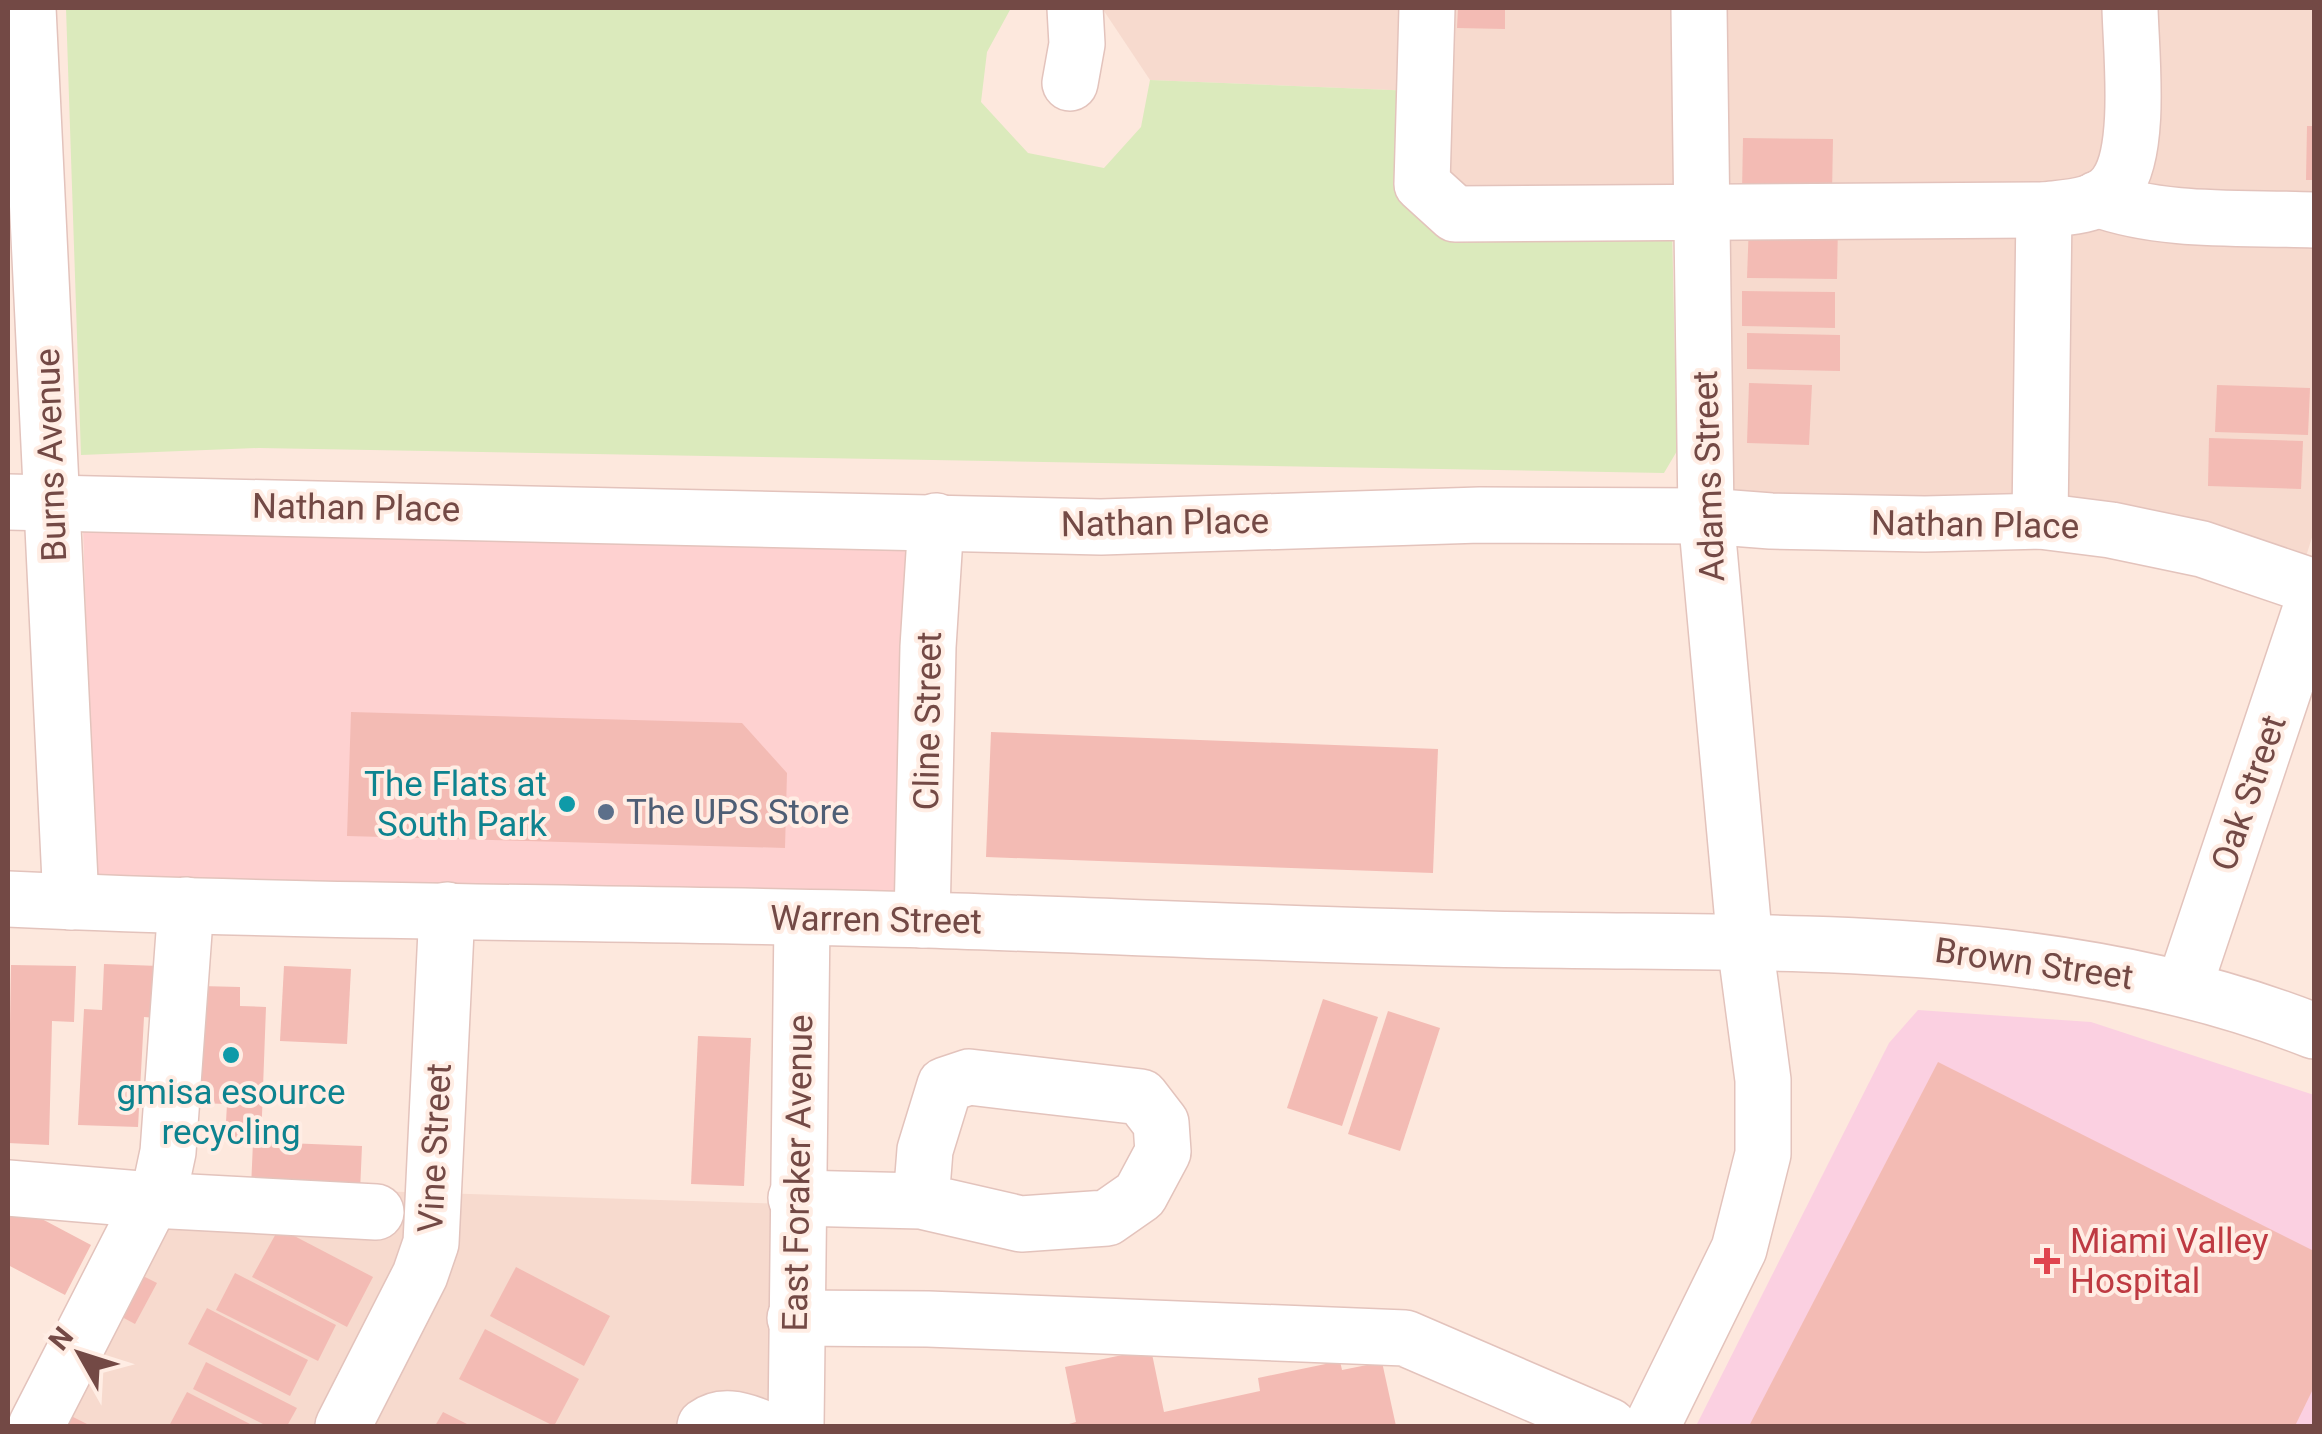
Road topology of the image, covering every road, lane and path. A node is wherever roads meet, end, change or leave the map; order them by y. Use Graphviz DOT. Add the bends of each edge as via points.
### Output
graph roads {
  1 [pos="28,8"];
  2 [pos="1074,8"];
  3 [pos="1427,8"];
  4 [pos="1699,8"];
  5 [pos="2130,8"];
  6 [pos="1070,83"];
  7 [pos="2097,199"];
  8 [pos="1702,210"];
  9 [pos="2044,210"];
  10 [pos="2314,220"];
  11 [pos="26,316"];
  12 [pos="29,502"];
  13 [pos="1706,516"];
  14 [pos="936,521"];
  15 [pos="2040,521"];
  16 [pos="2314,587"];
  17 [pos="2314,599"];
  18 [pos="8,900"];
  19 [pos="71,902"];
  20 [pos="186,905"];
  21 [pos="447,910"];
  22 [pos="802,919"];
  23 [pos="922,920"];
  24 [pos="1745,944"];
  25 [pos="2184,987"];
  26 [pos="2314,1030"];
  27 [pos="8,1188"];
  28 [pos="796,1198"];
  29 [pos="152,1200"];
  30 [pos="921,1201"];
  31 [pos="376,1212"];
  32 [pos="795,1318"];
  33 [pos="36,1426"];
  34 [pos="344,1426"];
  35 [pos="705,1426"];
  36 [pos="757,1426"];
  37 [pos="796,1426"];
  38 [pos="1609,1426"];
  39 [pos="1652,1426"];
  1 -- 11 [label="street, Burns Avenue"];
  2 -- 6 [label="street"];
  3 -- 8 [label="street" via="1422,184 1455,214"];
  4 -- 8 [label="street, Adams Street"];
  5 -- 7 [label="street" via="2132,142 2116,186"];
  7 -- 9 [label="street"];
  7 -- 10 [label="street" via="2160,213"];
  8 -- 9 [label="street"];
  8 -- 13 [label="street, Adams Street"];
  9 -- 15 [label="street"];
  11 -- 12 [label="street, Burns Avenue"];
  12 -- 14 [label="street, Nathan Place"];
  12 -- 19 [label="street, Burns Avenue"];
  13 -- 14 [label="street, Nathan Place" via="1480,515 1102,527"];
  13 -- 15 [label="street, Nathan Place"];
  13 -- 24 [label="street, Adams Street"];
  14 -- 23 [label="street, Cline Street"];
  15 -- 16 [label="street, Nathan Place" via="2202,549"];
  17 -- 25 [label="street, Oak Street"];
  18 -- 19 [label="street, Warren Street"];
  19 -- 20 [label="street, Warren Street"];
  20 -- 21 [label="street, Warren Street"];
  20 -- 29 [label="street" via="168,1152"];
  21 -- 22 [label="street, Warren Street"];
  21 -- 34 [label="street, Vine Street" via="431,1243"];
  22 -- 23 [label="street, Warren Street"];
  22 -- 28 [label="street, East Foraker Avenue"];
  23 -- 24 [label="street, Warren Street"];
  24 -- 25 [label="street, Brown Street" via="2025,958"];
  24 -- 39 [label="street, Adams Street" via="1763,1080 1764,1154 1739,1249"];
  25 -- 26 [label="street, Brown Street"];
  27 -- 29 [label="street"];
  28 -- 30 [label="street"];
  28 -- 32 [label="street, East Foraker Avenue"];
  29 -- 31 [label="street"];
  29 -- 33 [label="street"];
  32 -- 37 [label="street, East Foraker Avenue"];
  32 -- 38 [label="street" via="1405,1338"];
  35 -- 36 [label="street" via="736,1418"];
}
